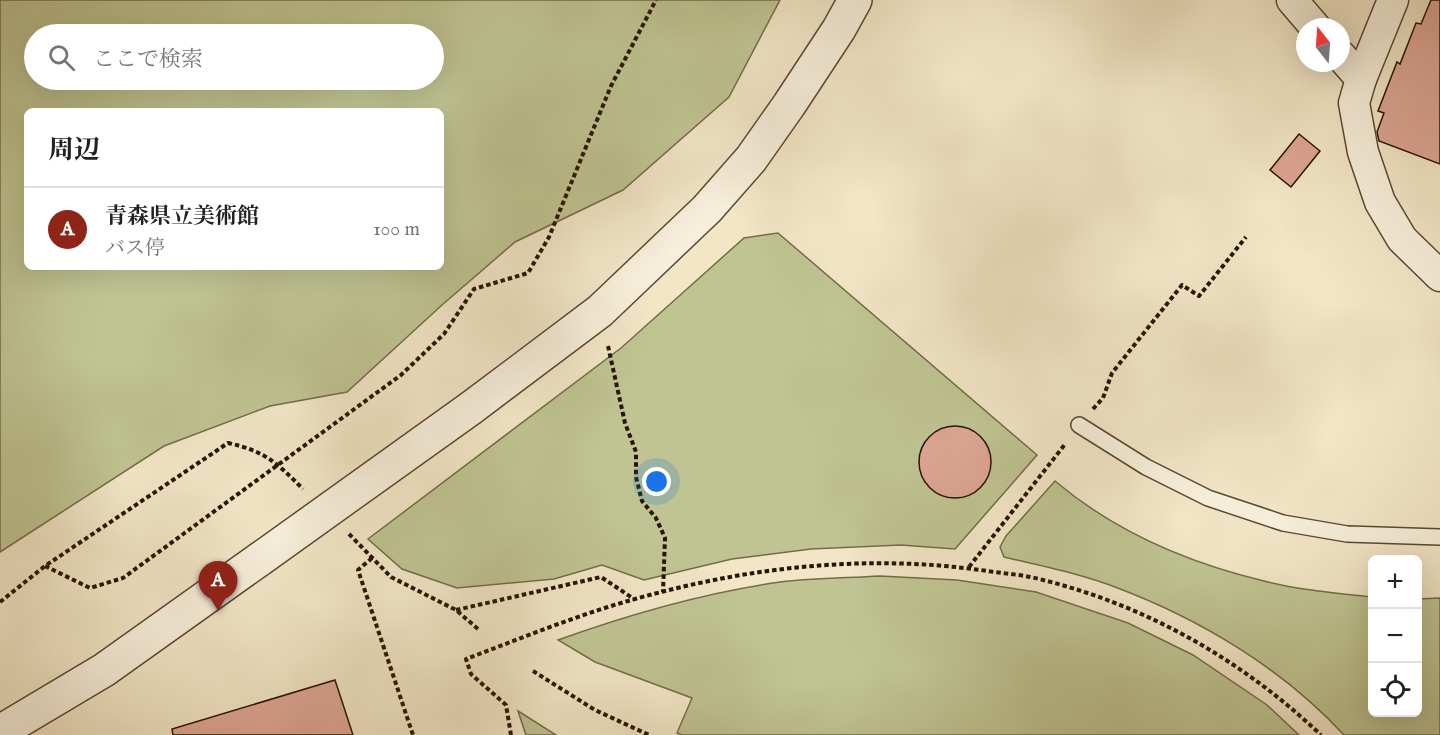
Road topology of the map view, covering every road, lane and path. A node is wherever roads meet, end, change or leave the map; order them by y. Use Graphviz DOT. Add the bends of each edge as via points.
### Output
graph roads {
  1 [pos="656,0"];
  2 [pos="855,0"];
  3 [pos="1292,0"];
  4 [pos="1393,0"];
  5 [pos="1307,18"];
  6 [pos="1350,67"];
  7 [pos="1360,79"];
  8 [pos="1246,237"];
  9 [pos="1440,276"];
  10 [pos="608,346"];
  11 [pos="1079,425"];
  12 [pos="279,464"];
  13 [pos="310,496"];
  14 [pos="341,527"];
  15 [pos="1440,537"];
  16 [pos="372,558"];
  17 [pos="45,566"];
  18 [pos="968,568"];
  19 [pos="663,592"];
  20 [pos="634,599"];
  21 [pos="0,602"];
  22 [pos="456,610"];
  23 [pos="478,629"];
  24 [pos="533,672"];
  25 [pos="0,732"];
  26 [pos="413,735"];
  27 [pos="511,735"];
  28 [pos="649,735"];
  29 [pos="1321,735"];
  1 -- 12 [label="path" via="611,86 549,237 528,273 474,289 444,334 401,375"];
  2 -- 25 [label="street, bridge" via="751,159 707,209 600,311 104,670"];
  3 -- 5 [label="street"];
  4 -- 7 [label="street"];
  6 -- 7 [label="street"];
  7 -- 9 [label="street" via="1354,103 1363,152 1380,202 1402,239"];
  8 -- 11 [label="path" via="1199,296 1182,285 1112,374 1103,398"];
  10 -- 19 [label="path" via="625,423 636,452 636,477 642,501 665,538"];
  11 -- 15 [label="lane" via="1146,467 1208,498 1283,523 1347,534"];
  11 -- 18 [label="path"];
  12 -- 13 [label="path"];
  12 -- 17 [label="path" via="251,448 228,443"];
  12 -- 17 [label="path" via="123,578 90,588"];
  14 -- 16 [label="path"];
  16 -- 22 [label="path" via="391,577"];
  16 -- 26 [label="path" via="358,570"];
  17 -- 21 [label="path"];
  18 -- 19 [label="path" via="898,562 822,564 747,574"];
  18 -- 29 [label="path" via="1038,578 1112,601 1175,629 1231,663 1291,707"];
  19 -- 20 [label="path"];
  20 -- 22 [label="path" via="601,577"];
  20 -- 27 [label="path" via="466,659 471,674 506,705"];
  22 -- 23 [label="path"];
  24 -- 28 [label="path" via="595,710"];
}
